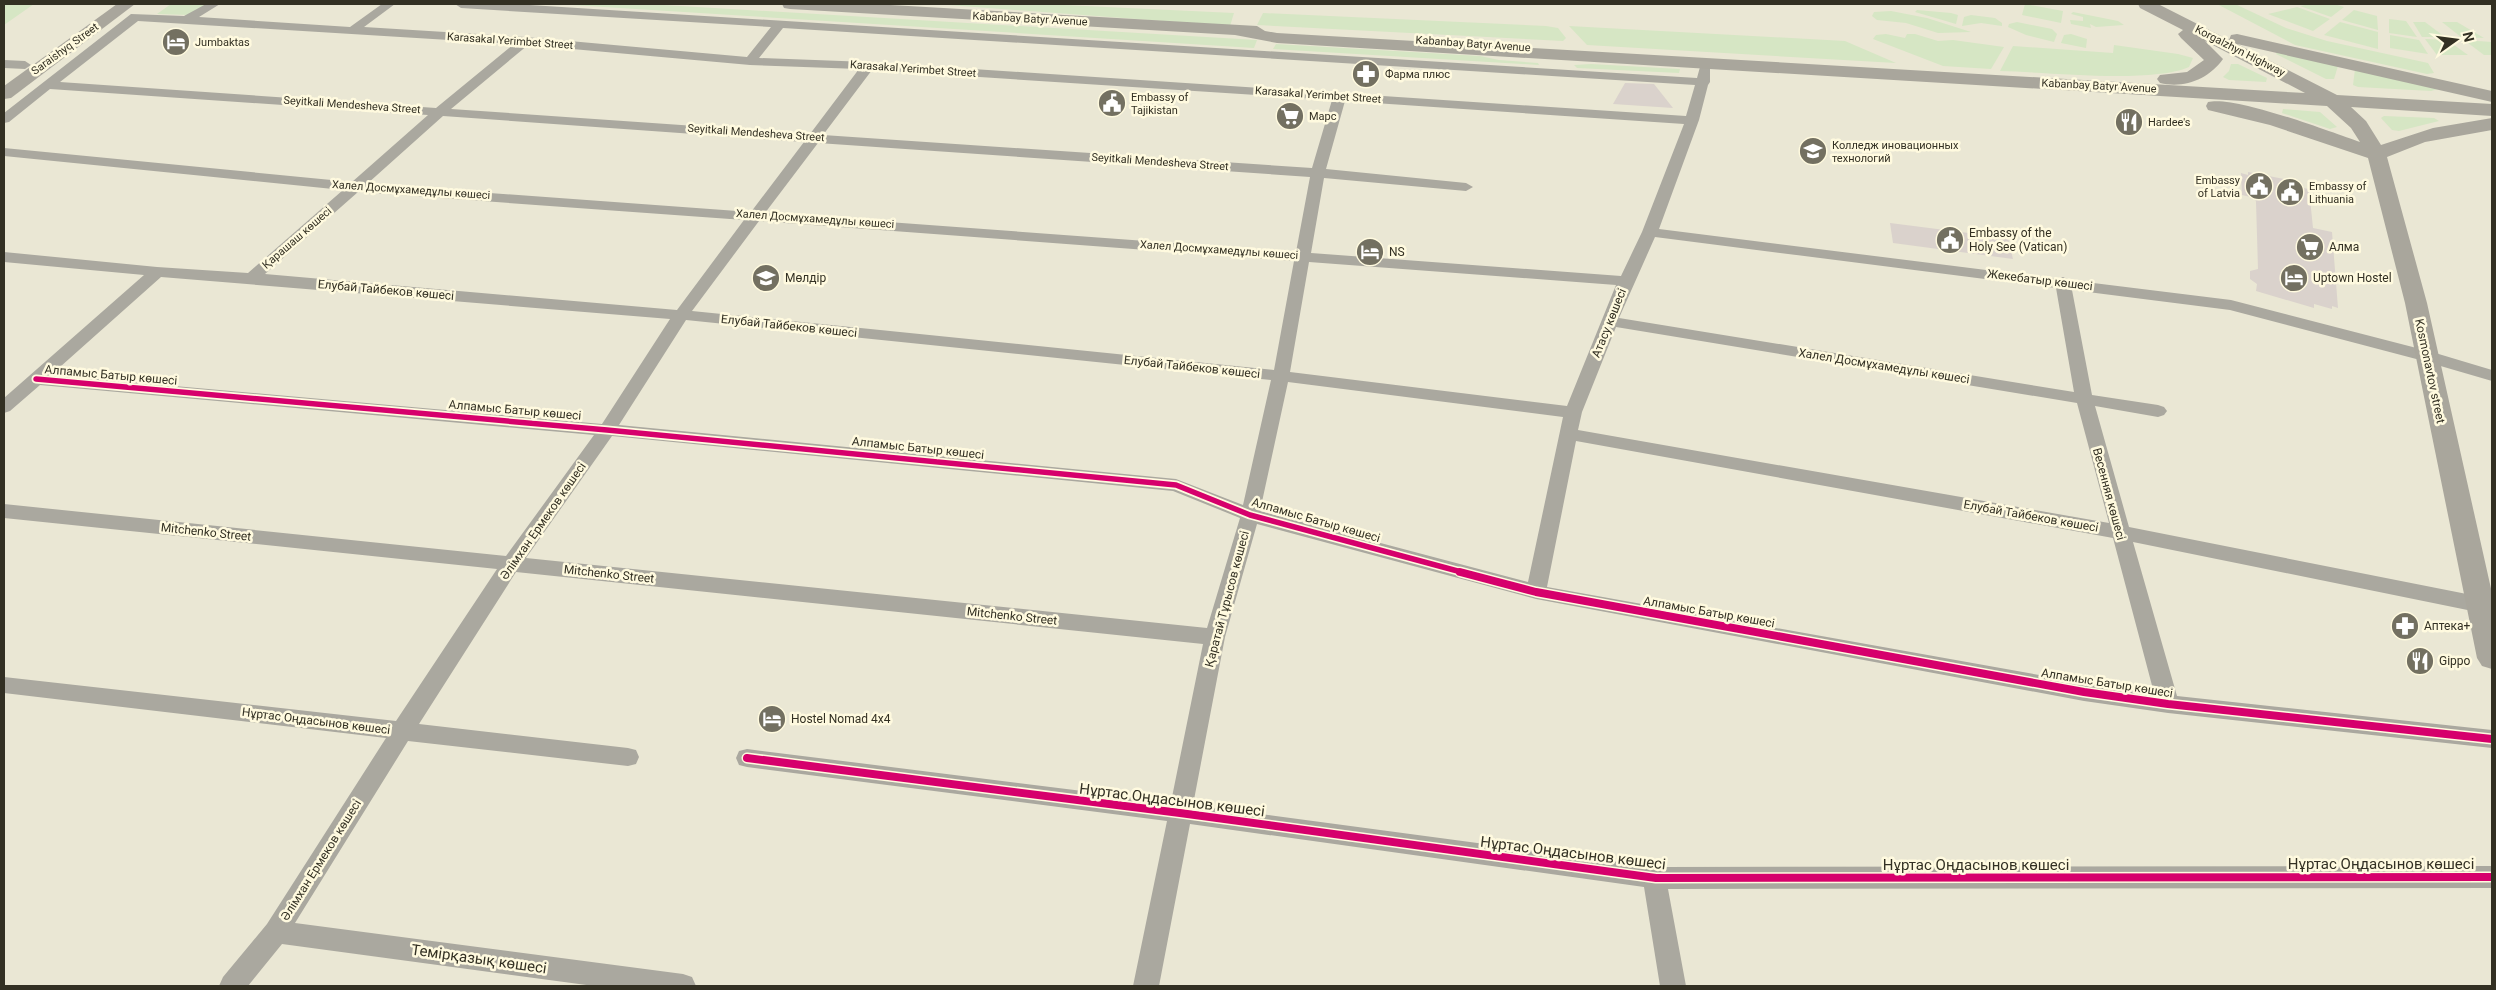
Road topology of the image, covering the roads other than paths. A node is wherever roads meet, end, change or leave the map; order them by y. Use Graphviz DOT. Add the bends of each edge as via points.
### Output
graph roads {
  1 [pos="110,4"];
  2 [pos="214,4"];
  3 [pos="389,4"];
  4 [pos="461,4"];
  5 [pos="790,4"];
  6 [pos="2148,5"];
  7 [pos="131,10"];
  8 [pos="186,20"];
  9 [pos="780,24"];
  10 [pos="354,29"];
  11 [pos="2204,33"];
  12 [pos="525,41"];
  13 [pos="750,61"];
  14 [pos="1706,63"];
  15 [pos="4,64"];
  16 [pos="25,65"];
  17 [pos="868,66"];
  18 [pos="4,80"];
  19 [pos="1704,82"];
  20 [pos="46,85"];
  21 [pos="2123,88"];
  22 [pos="4,94"];
  23 [pos="2492,96"];
  24 [pos="1340,97"];
  25 [pos="2332,100"];
  26 [pos="2492,110"];
  27 [pos="441,111"];
  28 [pos="4,119"];
  29 [pos="1692,120"];
  30 [pos="2492,124"];
  31 [pos="815,138"];
  32 [pos="4,152"];
  33 [pos="2377,155"];
  34 [pos="1318,173"];
  35 [pos="355,187"];
  36 [pos="1466,187"];
  37 [pos="755,215"];
  38 [pos="1650,232"];
  39 [pos="4,257"];
  40 [pos="1302,257"];
  41 [pos="157,272"];
  42 [pos="252,278"];
  43 [pos="1626,281"];
  44 [pos="2063,282"];
  45 [pos="682,315"];
  46 [pos="1609,321"];
  47 [pos="2426,356"];
  48 [pos="1281,376"];
  49 [pos="2492,376"];
  50 [pos="36,379"];
  51 [pos="2084,398"];
  52 [pos="4,407"];
  53 [pos="2158,411"];
  54 [pos="1573,412"];
  55 [pos="607,430"];
  56 [pos="1568,434"];
  57 [pos="4,510"];
  58 [pos="1250,515"];
  59 [pos="2119,532"];
  60 [pos="512,564"];
  61 [pos="1536,592"];
  62 [pos="2486,606"];
  63 [pos="1215,637"];
  64 [pos="2492,658"];
  65 [pos="4,685"];
  66 [pos="2168,704"];
  67 [pos="402,731"];
  68 [pos="2492,739"];
  69 [pos="628,757"];
  70 [pos="747,758"];
  71 [pos="1180,813"];
  72 [pos="1655,874"];
  73 [pos="2492,877"];
  74 [pos="276,932"];
  75 [pos="232,986"];
  76 [pos="683,986"];
  77 [pos="1146,986"];
  78 [pos="1673,986"];
  1 -- 16 [label="main road, Saraishyq Street"];
  2 -- 8 [label="street"];
  3 -- 10 [label="street"];
  4 -- 9 [label="street"];
  5 -- 14 [label="main road, Kabanbay Batyr Avenue" via="1240,31 1277,38"];
  6 -- 11 [label="main road, Korgalzhyn Highway"];
  6 -- 21 [label="main road" via="2192,38 2214,60 2201,74"];
  7 -- 8 [label="street, Karasakal Yerimbet Street"];
  7 -- 20 [label="street"];
  7 -- 22 [label="main road, Saraishyq Street"];
  8 -- 10 [label="street, Karasakal Yerimbet Street"];
  9 -- 13 [label="street"];
  9 -- 19 [label="street"];
  10 -- 12 [label="street, Karasakal Yerimbet Street"];
  11 -- 23 [label="main road"];
  11 -- 25 [label="main road, Korgalzhyn Highway"];
  12 -- 13 [label="street, Karasakal Yerimbet Street"];
  12 -- 27 [label="street, Қарашаш көшесі"];
  13 -- 17 [label="street, Karasakal Yerimbet Street"];
  14 -- 19 [label="street, Атасу көшесі"];
  14 -- 21 [label="main road, Kabanbay Batyr Avenue"];
  15 -- 16 [label="street"];
  16 -- 18 [label="main road, Saraishyq Street"];
  17 -- 24 [label="street, Karasakal Yerimbet Street"];
  17 -- 31 [label="street, Әлімхан Ермеков көшесі"];
  19 -- 29 [label="street, Атасу көшесі"];
  20 -- 27 [label="street, Seyitkali Mendesheva Street"];
  20 -- 28 [label="street"];
  21 -- 25 [label="main road, Kabanbay Batyr Avenue"];
  21 -- 33 [label="main road" via="2238,110"];
  24 -- 29 [label="street, Karasakal Yerimbet Street"];
  24 -- 34 [label="street, Қаратай Тұрысов көшесі"];
  25 -- 26 [label="main road, Kabanbay Batyr Avenue"];
  25 -- 33 [label="main road, Kosmonavtov street" via="2359,125"];
  27 -- 31 [label="street, Seyitkali Mendesheva Street"];
  27 -- 35 [label="street, Қарашаш көшесі"];
  29 -- 38 [label="street, Атасу көшесі"];
  30 -- 33 [label="main road" via="2431,135"];
  31 -- 34 [label="street, Seyitkali Mendesheva Street"];
  31 -- 37 [label="street, Әлімхан Ермеков көшесі"];
  32 -- 35 [label="street, Халел Досмұхамедұлы көшесі"];
  33 -- 47 [label="main road, Kosmonavtov street" via="2416,303"];
  34 -- 36 [label="street, Seyitkali Mendesheva Street"];
  34 -- 40 [label="street, Қаратай Тұрысов көшесі"];
  35 -- 37 [label="street, Халел Досмұхамедұлы көшесі"];
  35 -- 42 [label="street, Қарашаш көшесі"];
  37 -- 40 [label="street, Халел Досмұхамедұлы көшесі"];
  37 -- 45 [label="street, Әлімхан Ермеков көшесі"];
  38 -- 43 [label="street, Атасу көшесі"];
  38 -- 44 [label="street, Жекебатыр көшесі"];
  39 -- 41 [label="street, Елубай Тайбеков көшесі"];
  40 -- 43 [label="street, Халел Досмұхамедұлы көшесі"];
  40 -- 48 [label="street, Қаратай Тұрысов көшесі"];
  41 -- 42 [label="street, Елубай Тайбеков көшесі"];
  41 -- 50 [label="street"];
  42 -- 45 [label="street, Елубай Тайбеков көшесі"];
  43 -- 46 [label="street, Атасу көшесі"];
  44 -- 47 [label="street, Жекебатыр көшесі" via="2231,305"];
  44 -- 51 [label="street, Весенняя көшесі"];
  45 -- 48 [label="street, Елубай Тайбеков көшесі"];
  45 -- 55 [label="street, Әлімхан Ермеков көшесі"];
  46 -- 51 [label="street, Халел Досмұхамедұлы көшесі"];
  46 -- 54 [label="street, Атасу көшесі"];
  47 -- 49 [label="street, Жекебатыр көшесі"];
  47 -- 62 [label="main road, Kosmonavtov street"];
  48 -- 54 [label="street, Елубай Тайбеков көшесі"];
  48 -- 58 [label="street, Қаратай Тұрысов көшесі"];
  50 -- 52 [label="street"];
  50 -- 55 [label="street, Алпамыс Батыр көшесі"];
  51 -- 53 [label="street, Халел Досмұхамедұлы көшесі"];
  51 -- 59 [label="street, Весенняя көшесі"];
  54 -- 56 [label="street, Атасу көшесі"];
  55 -- 58 [label="street, Алпамыс Батыр көшесі" via="1176,485"];
  55 -- 60 [label="street, Әлімхан Ермеков көшесі"];
  56 -- 59 [label="street, Елубай Тайбеков көшесі"];
  56 -- 61 [label="street, Атасу көшесі"];
  57 -- 60 [label="street, Mitchenko Street"];
  58 -- 61 [label="street, Алпамыс Батыр көшесі"];
  58 -- 63 [label="street, Қаратай Тұрысов көшесі"];
  59 -- 62 [label="street, Елубай Тайбеков көшесі"];
  59 -- 66 [label="street, Весенняя көшесі"];
  60 -- 63 [label="street, Mitchenko Street"];
  60 -- 67 [label="street, Әлімхан Ермеков көшесі"];
  61 -- 66 [label="street, Алпамыс Батыр көшесі" via="2084,692"];
  62 -- 64 [label="main road, Kosmonavtov street"];
  63 -- 71 [label="street, Қаратай Тұрысов көшесі"];
  65 -- 67 [label="street, Нұртас Оңдасынов көшесі"];
  66 -- 68 [label="street, Алпамыс Батыр көшесі"];
  67 -- 69 [label="street, Нұртас Оңдасынов көшесі"];
  67 -- 74 [label="street, Әлімхан Ермеков көшесі"];
  70 -- 71 [label="street, Нұртас Оңдасынов көшесі"];
  71 -- 72 [label="street, Нұртас Оңдасынов көшесі"];
  71 -- 77 [label="street, Қаратай Тұрысов көшесі"];
  72 -- 73 [label="street, Нұртас Оңдасынов көшесі"];
  72 -- 78 [label="street"];
  74 -- 75 [label="street, Әлімхан Ермеков көшесі"];
  74 -- 76 [label="street, Темірқазық көшесі"];
}
